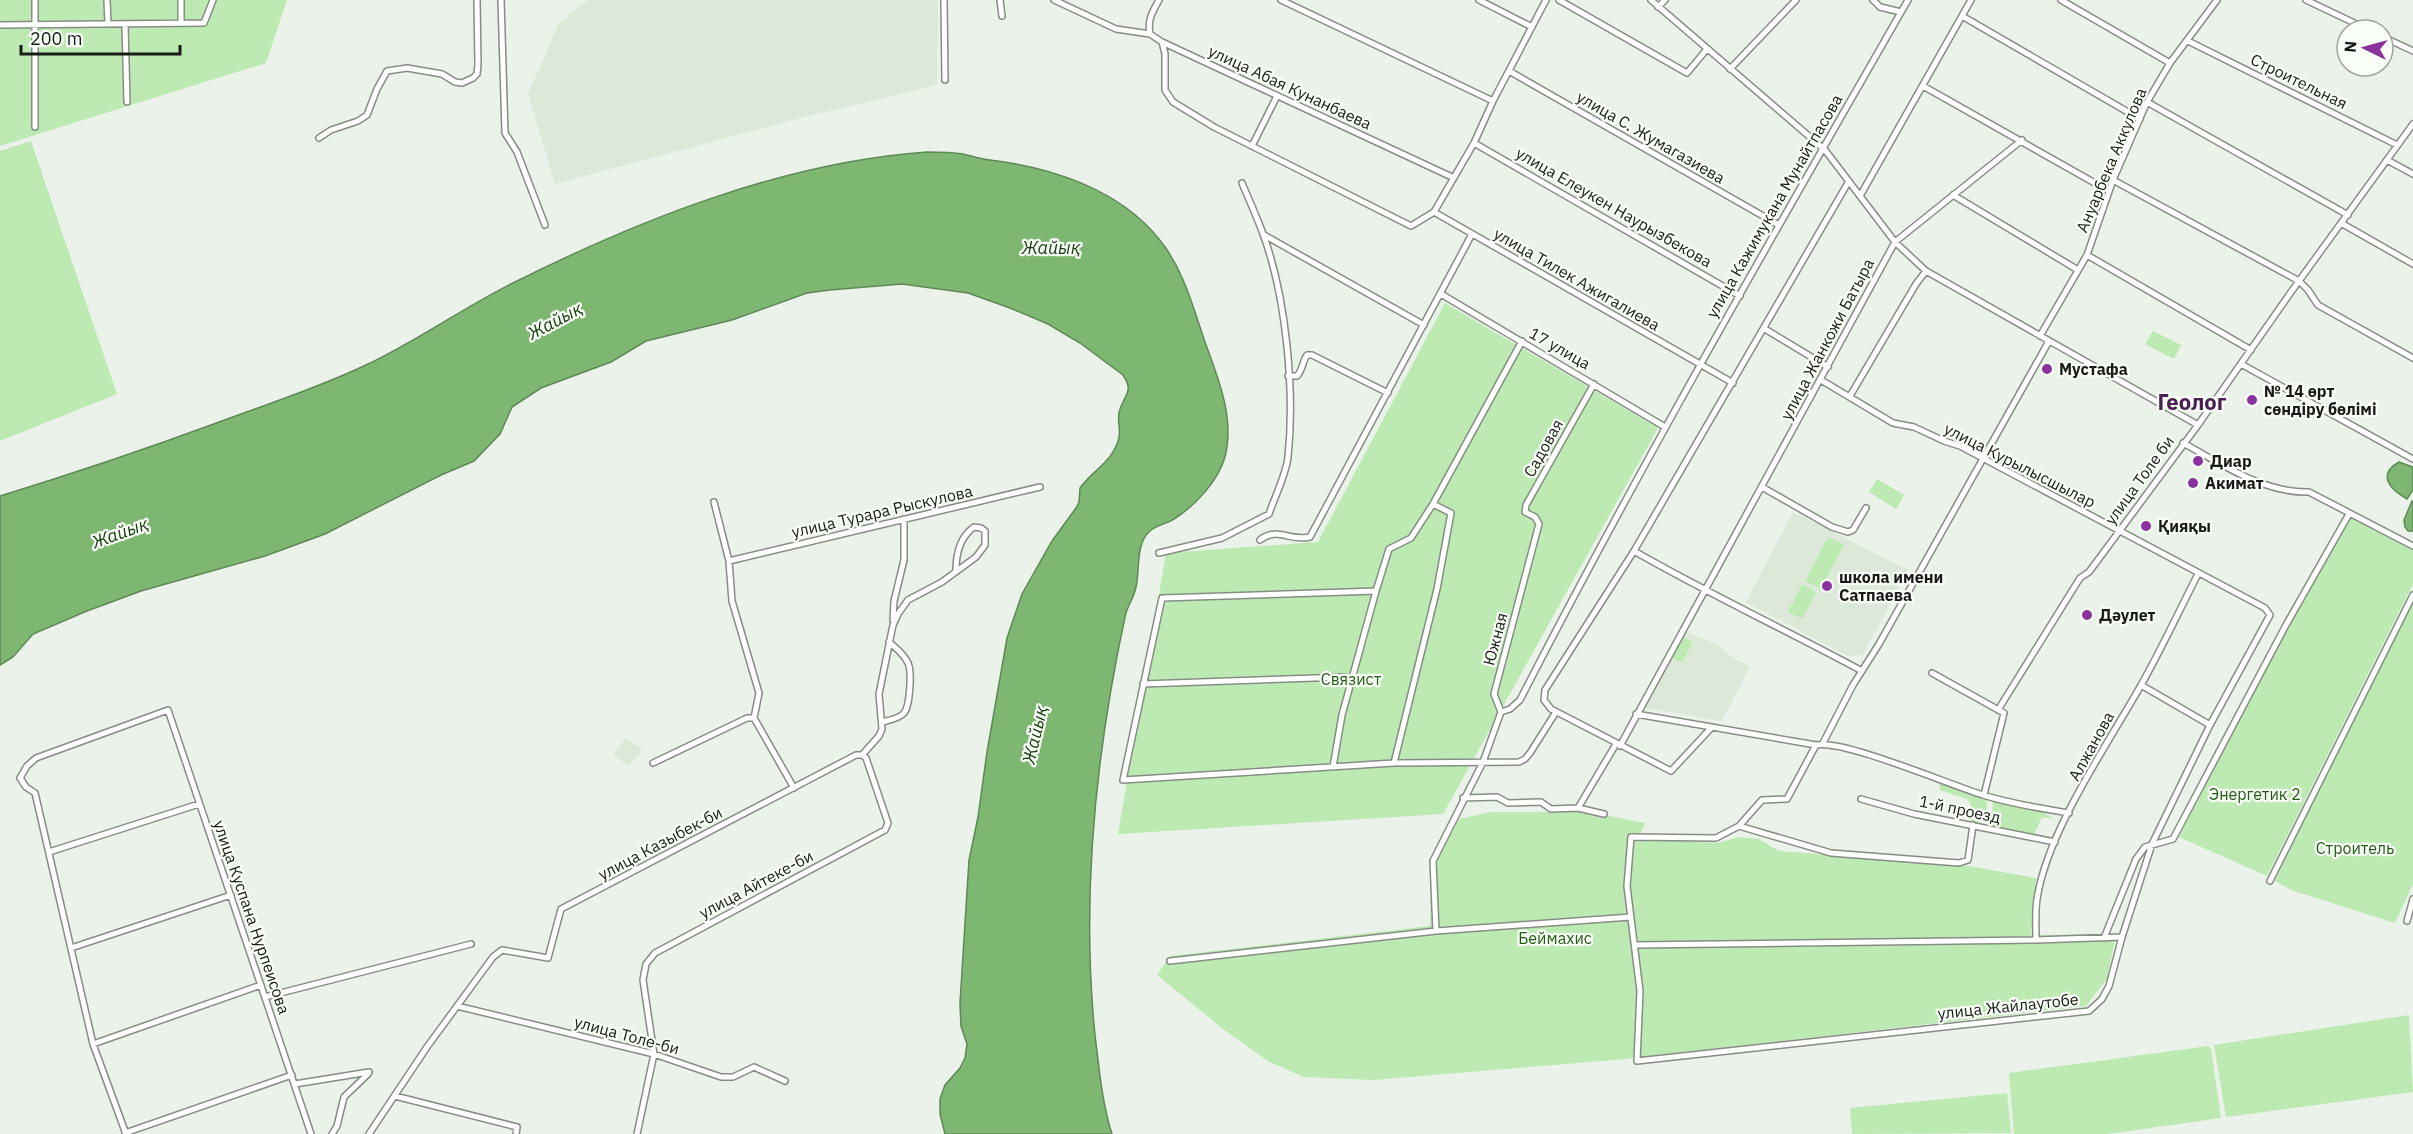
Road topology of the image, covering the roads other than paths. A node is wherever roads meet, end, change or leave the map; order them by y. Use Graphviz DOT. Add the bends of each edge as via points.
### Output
graph roads {
  1 [pos="35,0"];
  2 [pos="108,0"];
  3 [pos="181,0"];
  4 [pos="213,0"];
  5 [pos="477,0"];
  6 [pos="501,0"];
  7 [pos="944,0"];
  8 [pos="1000,0"];
  9 [pos="1054,0"];
  10 [pos="1159,0"];
  11 [pos="1281,0"];
  12 [pos="1479,0"];
  13 [pos="1546,0"];
  14 [pos="1559,0"];
  15 [pos="1651,0"];
  16 [pos="1665,0"];
  17 [pos="1797,0"];
  18 [pos="1873,0"];
  19 [pos="1908,0"];
  20 [pos="1971,0"];
  21 [pos="2061,0"];
  22 [pos="2217,0"];
  23 [pos="2306,0"];
  24 [pos="1658,7"];
  25 [pos="1901,12"];
  26 [pos="1002,16"];
  27 [pos="1962,16"];
  28 [pos="2344,18"];
  29 [pos="108,24"];
  30 [pos="125,24"];
  31 [pos="181,24"];
  32 [pos="36,25"];
  33 [pos="0,26"];
  34 [pos="1532,27"];
  35 [pos="1150,34"];
  36 [pos="2188,41"];
  37 [pos="1162,42"];
  38 [pos="2395,43"];
  39 [pos="1707,50"];
  40 [pos="2413,51"];
  41 [pos="2170,63"];
  42 [pos="1730,69"];
  43 [pos="1509,71"];
  44 [pos="945,80"];
  45 [pos="1923,86"];
  46 [pos="1277,96"];
  47 [pos="1493,101"];
  48 [pos="127,102"];
  49 [pos="2147,102"];
  50 [pos="2140,119"];
  51 [pos="2413,124"];
  52 [pos="35,127"];
  53 [pos="319,138"];
  54 [pos="2022,140"];
  55 [pos="1474,143"];
  56 [pos="2397,145"];
  57 [pos="1252,146"];
  58 [pos="1822,147"];
  59 [pos="2386,160"];
  60 [pos="2413,174"];
  61 [pos="1454,178"];
  62 [pos="2113,180"];
  63 [pos="1849,182"];
  64 [pos="1242,183"];
  65 [pos="2109,191"];
  66 [pos="1953,195"];
  67 [pos="1860,196"];
  68 [pos="1434,212"];
  69 [pos="2348,214"];
  70 [pos="2340,223"];
  71 [pos="545,225"];
  72 [pos="1779,225"];
  73 [pos="1472,234"];
  74 [pos="1264,235"];
  75 [pos="1895,242"];
  76 [pos="2086,255"];
  77 [pos="2413,264"];
  78 [pos="2078,270"];
  79 [pos="1926,271"];
  80 [pos="2299,281"];
  81 [pos="1441,294"];
  82 [pos="1740,296"];
  83 [pos="1424,325"];
  84 [pos="1765,329"];
  85 [pos="2040,336"];
  86 [pos="1522,341"];
  87 [pos="2049,341"];
  88 [pos="2251,350"];
  89 [pos="2413,358"];
  90 [pos="2241,364"];
  91 [pos="1699,365"];
  92 [pos="1828,367"];
  93 [pos="1288,376"];
  94 [pos="1821,380"];
  95 [pos="1733,383"];
  96 [pos="1594,384"];
  97 [pos="1388,393"];
  98 [pos="1850,396"];
  99 [pos="2198,425"];
  100 [pos="1665,427"];
  101 [pos="2184,443"];
  102 [pos="1983,458"];
  103 [pos="2413,459"];
  104 [pos="1762,487"];
  105 [pos="1040,488"];
  106 [pos="714,502"];
  107 [pos="1433,504"];
  108 [pos="1866,508"];
  109 [pos="2349,514"];
  110 [pos="904,519"];
  111 [pos="1538,520"];
  112 [pos="2119,530"];
  113 [pos="1260,540"];
  114 [pos="2413,546"];
  115 [pos="1634,551"];
  116 [pos="1159,553"];
  117 [pos="729,561"];
  118 [pos="956,570"];
  119 [pos="2198,574"];
  120 [pos="1376,591"];
  121 [pos="1704,591"];
  122 [pos="2413,595"];
  123 [pos="2270,615"];
  124 [pos="893,625"];
  125 [pos="889,642"];
  126 [pos="1862,671"];
  127 [pos="1932,673"];
  128 [pos="1352,681"];
  129 [pos="1143,684"];
  130 [pos="2141,685"];
  131 [pos="1554,710"];
  132 [pos="1998,710"];
  133 [pos="1501,712"];
  134 [pos="1636,714"];
  135 [pos="754,718"];
  136 [pos="882,722"];
  137 [pos="2210,725"];
  138 [pos="1712,727"];
  139 [pos="1823,743"];
  140 [pos="1618,745"];
  141 [pos="1816,745"];
  142 [pos="859,755"];
  143 [pos="1483,762"];
  144 [pos="653,763"];
  145 [pos="1394,763"];
  146 [pos="1333,767"];
  147 [pos="794,788"];
  148 [pos="1984,795"];
  149 [pos="1463,798"];
  150 [pos="1861,799"];
  151 [pos="200,804"];
  152 [pos="1578,808"];
  153 [pos="2069,813"];
  154 [pos="1604,814"];
  155 [pos="1973,825"];
  156 [pos="1740,826"];
  157 [pos="2055,842"];
  158 [pos="2152,844"];
  159 [pos="49,852"];
  160 [pos="2270,881"];
  161 [pos="231,895"];
  162 [pos="2413,899"];
  163 [pos="1630,916"];
  164 [pos="2407,921"];
  165 [pos="1436,931"];
  166 [pos="2122,937"];
  167 [pos="2104,938"];
  168 [pos="2036,940"];
  169 [pos="471,944"];
  170 [pos="1635,945"];
  171 [pos="71,948"];
  172 [pos="1170,961"];
  173 [pos="261,985"];
  174 [pos="265,997"];
  175 [pos="457,1006"];
  176 [pos="93,1044"];
  177 [pos="654,1054"];
  178 [pos="292,1075"];
  179 [pos="785,1081"];
  180 [pos="295,1084"];
  181 [pos="395,1096"];
  182 [pos="126,1133"];
  183 [pos="311,1134"];
  184 [pos="332,1134"];
  185 [pos="369,1134"];
  186 [pos="516,1134"];
  187 [pos="636,1134"];
  1 -- 32 [label="street"];
  2 -- 29 [label="street"];
  3 -- 31 [label="street"];
  4 -- 31 [label="street" via="204,23"];
  5 -- 53 [label="street" via="478,64 473,78 462,83 442,74 407,68 387,71 367,115"];
  6 -- 71 [label="street" via="505,133 517,152"];
  7 -- 44 [label="street"];
  8 -- 26 [label="street"];
  9 -- 35 [label="street" via="1116,29"];
  10 -- 35 [label="street" via="1151,14"];
  11 -- 47 [label="street"];
  12 -- 34 [label="street"];
  13 -- 34 [label="street"];
  14 -- 39 [label="street" via="1687,74"];
  15 -- 24 [label="street"];
  16 -- 24 [label="street"];
  17 -- 42 [label="street"];
  18 -- 25 [label="street" via="1880,7"];
  19 -- 25 [label="street, улица Кажимукана Мунайтпасова"];
  20 -- 27 [label="street"];
  21 -- 41 [label="street"];
  22 -- 36 [label="street, Ануарбека Аккулова"];
  23 -- 28 [label="street"];
  24 -- 39 [label="street"];
  25 -- 58 [label="street, улица Кажимукана Мунайтпасова"];
  27 -- 45 [label="street"];
  27 -- 50 [label="street"];
  29 -- 30 [label="street"];
  29 -- 32 [label="street"];
  30 -- 31 [label="street"];
  30 -- 48 [label="street"];
  32 -- 33 [label="street"];
  32 -- 52 [label="street"];
  34 -- 43 [label="street"];
  35 -- 37 [label="street, улица Абая Кунанбаева"];
  36 -- 41 [label="street, Ануарбека Аккулова"];
  36 -- 56 [label="street, Строительная"];
  37 -- 46 [label="street, улица Абая Кунанбаева"];
  37 -- 57 [label="street" via="1166,90 1173,102"];
  38 -- 40 [label="street"];
  39 -- 42 [label="street"];
  41 -- 49 [label="street, Ануарбека Аккулова"];
  42 -- 58 [label="street"];
  43 -- 47 [label="street"];
  43 -- 72 [label="street, улица С. Жумагазиева"];
  45 -- 54 [label="street"];
  45 -- 67 [label="street"];
  46 -- 57 [label="street"];
  46 -- 61 [label="street, улица Абая Кунанбаева"];
  47 -- 55 [label="street"];
  49 -- 50 [label="street, Ануарбека Аккулова"];
  49 -- 69 [label="street"];
  50 -- 62 [label="street, Ануарбека Аккулова"];
  51 -- 56 [label="street, улица Толе би"];
  54 -- 65 [label="street"];
  54 -- 66 [label="street, улица Жанкожи Батыра"];
  55 -- 61 [label="street"];
  55 -- 82 [label="street, улица Елеукен Наурызбекова"];
  56 -- 59 [label="street, улица Толе би"];
  57 -- 68 [label="street" via="1411,226"];
  58 -- 63 [label="street"];
  58 -- 72 [label="street, улица Кажимукана Мунайтпасова"];
  59 -- 60 [label="street"];
  59 -- 69 [label="street, улица Толе би"];
  61 -- 68 [label="street"];
  62 -- 65 [label="street, Ануарбека Аккулова"];
  62 -- 80 [label="street"];
  63 -- 67 [label="street"];
  63 -- 84 [label="street"];
  64 -- 74 [label="street"];
  65 -- 76 [label="street, Ануарбека Аккулова"];
  66 -- 75 [label="street, улица Жанкожи Батыра"];
  66 -- 78 [label="street"];
  67 -- 75 [label="street"];
  68 -- 73 [label="street, улица Тилек Ажигалиева"];
  69 -- 70 [label="street, улица Толе би"];
  70 -- 77 [label="street"];
  70 -- 80 [label="street, улица Толе би"];
  72 -- 82 [label="street, улица Кажимукана Мунайтпасова"];
  73 -- 81 [label="street"];
  73 -- 91 [label="street, улица Тилек Ажигалиева"];
  74 -- 83 [label="street"];
  74 -- 93 [label="street" via="1285,324"];
  75 -- 79 [label="street"];
  75 -- 92 [label="street, улица Жанкожи Батыра"];
  76 -- 78 [label="street, Ануарбека Аккулова"];
  76 -- 88 [label="street"];
  78 -- 85 [label="street, Ануарбека Аккулова"];
  79 -- 85 [label="street"];
  79 -- 98 [label="street"];
  80 -- 88 [label="street, улица Толе би"];
  80 -- 89 [label="street" via="2318,304"];
  81 -- 83 [label="street"];
  81 -- 86 [label="street, 17 улица"];
  82 -- 91 [label="street, улица Кажимукана Мунайтпасова"];
  83 -- 97 [label="street"];
  84 -- 92 [label="street"];
  84 -- 95 [label="street"];
  85 -- 87 [label="street"];
  86 -- 96 [label="street, 17 улица"];
  86 -- 107 [label="street"];
  87 -- 99 [label="street"];
  87 -- 102 [label="street"];
  88 -- 90 [label="street, улица Толе би"];
  90 -- 99 [label="street, улица Толе би"];
  90 -- 103 [label="street"];
  91 -- 95 [label="street, улица Тилек Ажигалиева"];
  91 -- 100 [label="street, улица Кажимукана Мунайтпасова"];
  92 -- 94 [label="street, улица Жанкожи Батыра"];
  93 -- 97 [label="street" via="1297,376 1303,360 1312,355"];
  93 -- 116 [label="street" via="1288,459 1269,514 1222,538"];
  94 -- 98 [label="street, улица Курылысшылар"];
  94 -- 104 [label="street, улица Жанкожи Батыра"];
  95 -- 115 [label="street"];
  96 -- 100 [label="street, 17 улица"];
  96 -- 111 [label="street, Садовая" via="1526,505 1526,512"];
  97 -- 113 [label="street" via="1310,537 1299,540 1277,533"];
  98 -- 102 [label="street, улица Курылысшылар" via="1893,423 1914,427"];
  99 -- 101 [label="street, улица Толе би"];
  100 -- 133 [label="street, улица Кажимукана Мунайтпасова" via="1520,700"];
  101 -- 109 [label="street" via="2257,482 2309,492"];
  101 -- 112 [label="street, улица Толе би"];
  102 -- 112 [label="street, улица Курылысшылар"];
  102 -- 126 [label="street"];
  104 -- 108 [label="street" via="1841,531 1853,530"];
  104 -- 121 [label="street, улица Жанкожи Батыра"];
  105 -- 110 [label="street, улица Турара Рыскулова"];
  106 -- 117 [label="street"];
  107 -- 120 [label="street" via="1411,538 1389,549"];
  107 -- 145 [label="street" via="1451,513 1437,589"];
  109 -- 114 [label="street"];
  109 -- 158 [label="street" via="2173,839"];
  110 -- 117 [label="street, улица Турара Рыскулова"];
  110 -- 124 [label="street" via="904,560 894,601"];
  111 -- 133 [label="street, Южная" via="1494,694"];
  112 -- 119 [label="street, улица Курылысшылар"];
  112 -- 132 [label="street, улица Толе би" via="2089,572 2080,578"];
  115 -- 121 [label="street"];
  115 -- 131 [label="street" via="1545,690 1544,700"];
  117 -- 135 [label="street" via="732,601 759,693"];
  118 -- 118 [label="street" via="962,540 974,527 981,528 985,531 985,545 976,557"];
  118 -- 124 [label="street" via="909,600"];
  119 -- 123 [label="street, улица Курылысшылар" via="2265,608"];
  119 -- 130 [label="street, Алжанова"];
  120 -- 128 [label="street"];
  120 -- 129 [label="street" via="1162,598"];
  121 -- 126 [label="street"];
  121 -- 134 [label="street, улица Жанкожи Батыра"];
  122 -- 160 [label="street"];
  123 -- 137 [label="street, улица Жайлаутобе"];
  124 -- 125 [label="street"];
  125 -- 136 [label="street" via="879,693"];
  125 -- 136 [label="street" via="909,664 908,704 896,719"];
  126 -- 139 [label="street"];
  127 -- 132 [label="street"];
  128 -- 129 [label="street" via="1345,677"];
  128 -- 146 [label="street"];
  129 -- 146 [label="street" via="1123,780"];
  130 -- 137 [label="street"];
  130 -- 153 [label="street, Алжанова"];
  131 -- 140 [label="street"];
  131 -- 143 [label="street" via="1526,759"];
  132 -- 148 [label="street" via="2004,712"];
  133 -- 143 [label="street, Южная"];
  134 -- 138 [label="street"];
  134 -- 140 [label="street, улица Жанкожи Батыра"];
  135 -- 144 [label="street"];
  135 -- 147 [label="street"];
  136 -- 142 [label="street" via="879,736"];
  137 -- 158 [label="street, улица Жайлаутобе"];
  138 -- 140 [label="street" via="1671,771"];
  138 -- 141 [label="street"];
  139 -- 141 [label="street"];
  139 -- 148 [label="street"];
  140 -- 152 [label="street, улица Жанкожи Батыра"];
  141 -- 156 [label="street" via="1787,799 1762,800"];
  142 -- 147 [label="street, улица Казыбек-би"];
  142 -- 177 [label="street, улица Айтеке-би" via="866,758 888,827 655,952 646,964 643,980"];
  143 -- 145 [label="street"];
  143 -- 149 [label="street, Южная"];
  145 -- 146 [label="street"];
  147 -- 175 [label="street, улица Казыбек-би" via="561,909 548,958 502,950"];
  148 -- 153 [label="street"];
  149 -- 152 [label="street" via="1497,796 1508,803 1541,802 1551,809"];
  149 -- 165 [label="street, Южная" via="1433,861"];
  150 -- 155 [label="street, 1-й проезд"];
  151 -- 159 [label="street"];
  151 -- 159 [label="street, улица Куспана Нурпеисова" via="168,710 36,758 27,766 20,778 35,793"];
  151 -- 161 [label="street, улица Куспана Нурпеисова"];
  152 -- 154 [label="street"];
  153 -- 157 [label="street, Алжанова"];
  155 -- 156 [label="street" via="1968,860 1959,863 1832,853"];
  155 -- 157 [label="street, 1-й проезд"];
  156 -- 163 [label="street" via="1716,838 1631,837 1627,886"];
  157 -- 168 [label="street, Алжанова" via="2037,901"];
  158 -- 166 [label="street, улица Жайлаутобе"];
  158 -- 167 [label="street" via="2136,859"];
  159 -- 171 [label="street"];
  161 -- 171 [label="street"];
  161 -- 173 [label="street, улица Куспана Нурпеисова"];
  162 -- 164 [label="street"];
  163 -- 165 [label="street"];
  163 -- 170 [label="street"];
  165 -- 172 [label="street"];
  166 -- 167 [label="street"];
  166 -- 170 [label="street, улица Жайлаутобе" via="2109,986 2089,1011 1637,1061 1640,991"];
  167 -- 168 [label="street"];
  168 -- 170 [label="street"];
  169 -- 174 [label="street"];
  171 -- 176 [label="street"];
  173 -- 174 [label="street, улица Куспана Нурпеисова"];
  173 -- 176 [label="street"];
  174 -- 178 [label="street, улица Куспана Нурпеисова"];
  175 -- 177 [label="street, улица Толе-би"];
  175 -- 181 [label="street"];
  176 -- 182 [label="street"];
  177 -- 179 [label="street, улица Толе-би" via="721,1077 733,1077 754,1067"];
  177 -- 187 [label="street"];
  178 -- 180 [label="street, улица Куспана Нурпеисова"];
  178 -- 182 [label="street"];
  180 -- 183 [label="street, улица Куспана Нурпеисова"];
  180 -- 184 [label="street" via="369,1072 344,1097"];
  181 -- 185 [label="street"];
  181 -- 186 [label="street" via="518,1127"];
}
